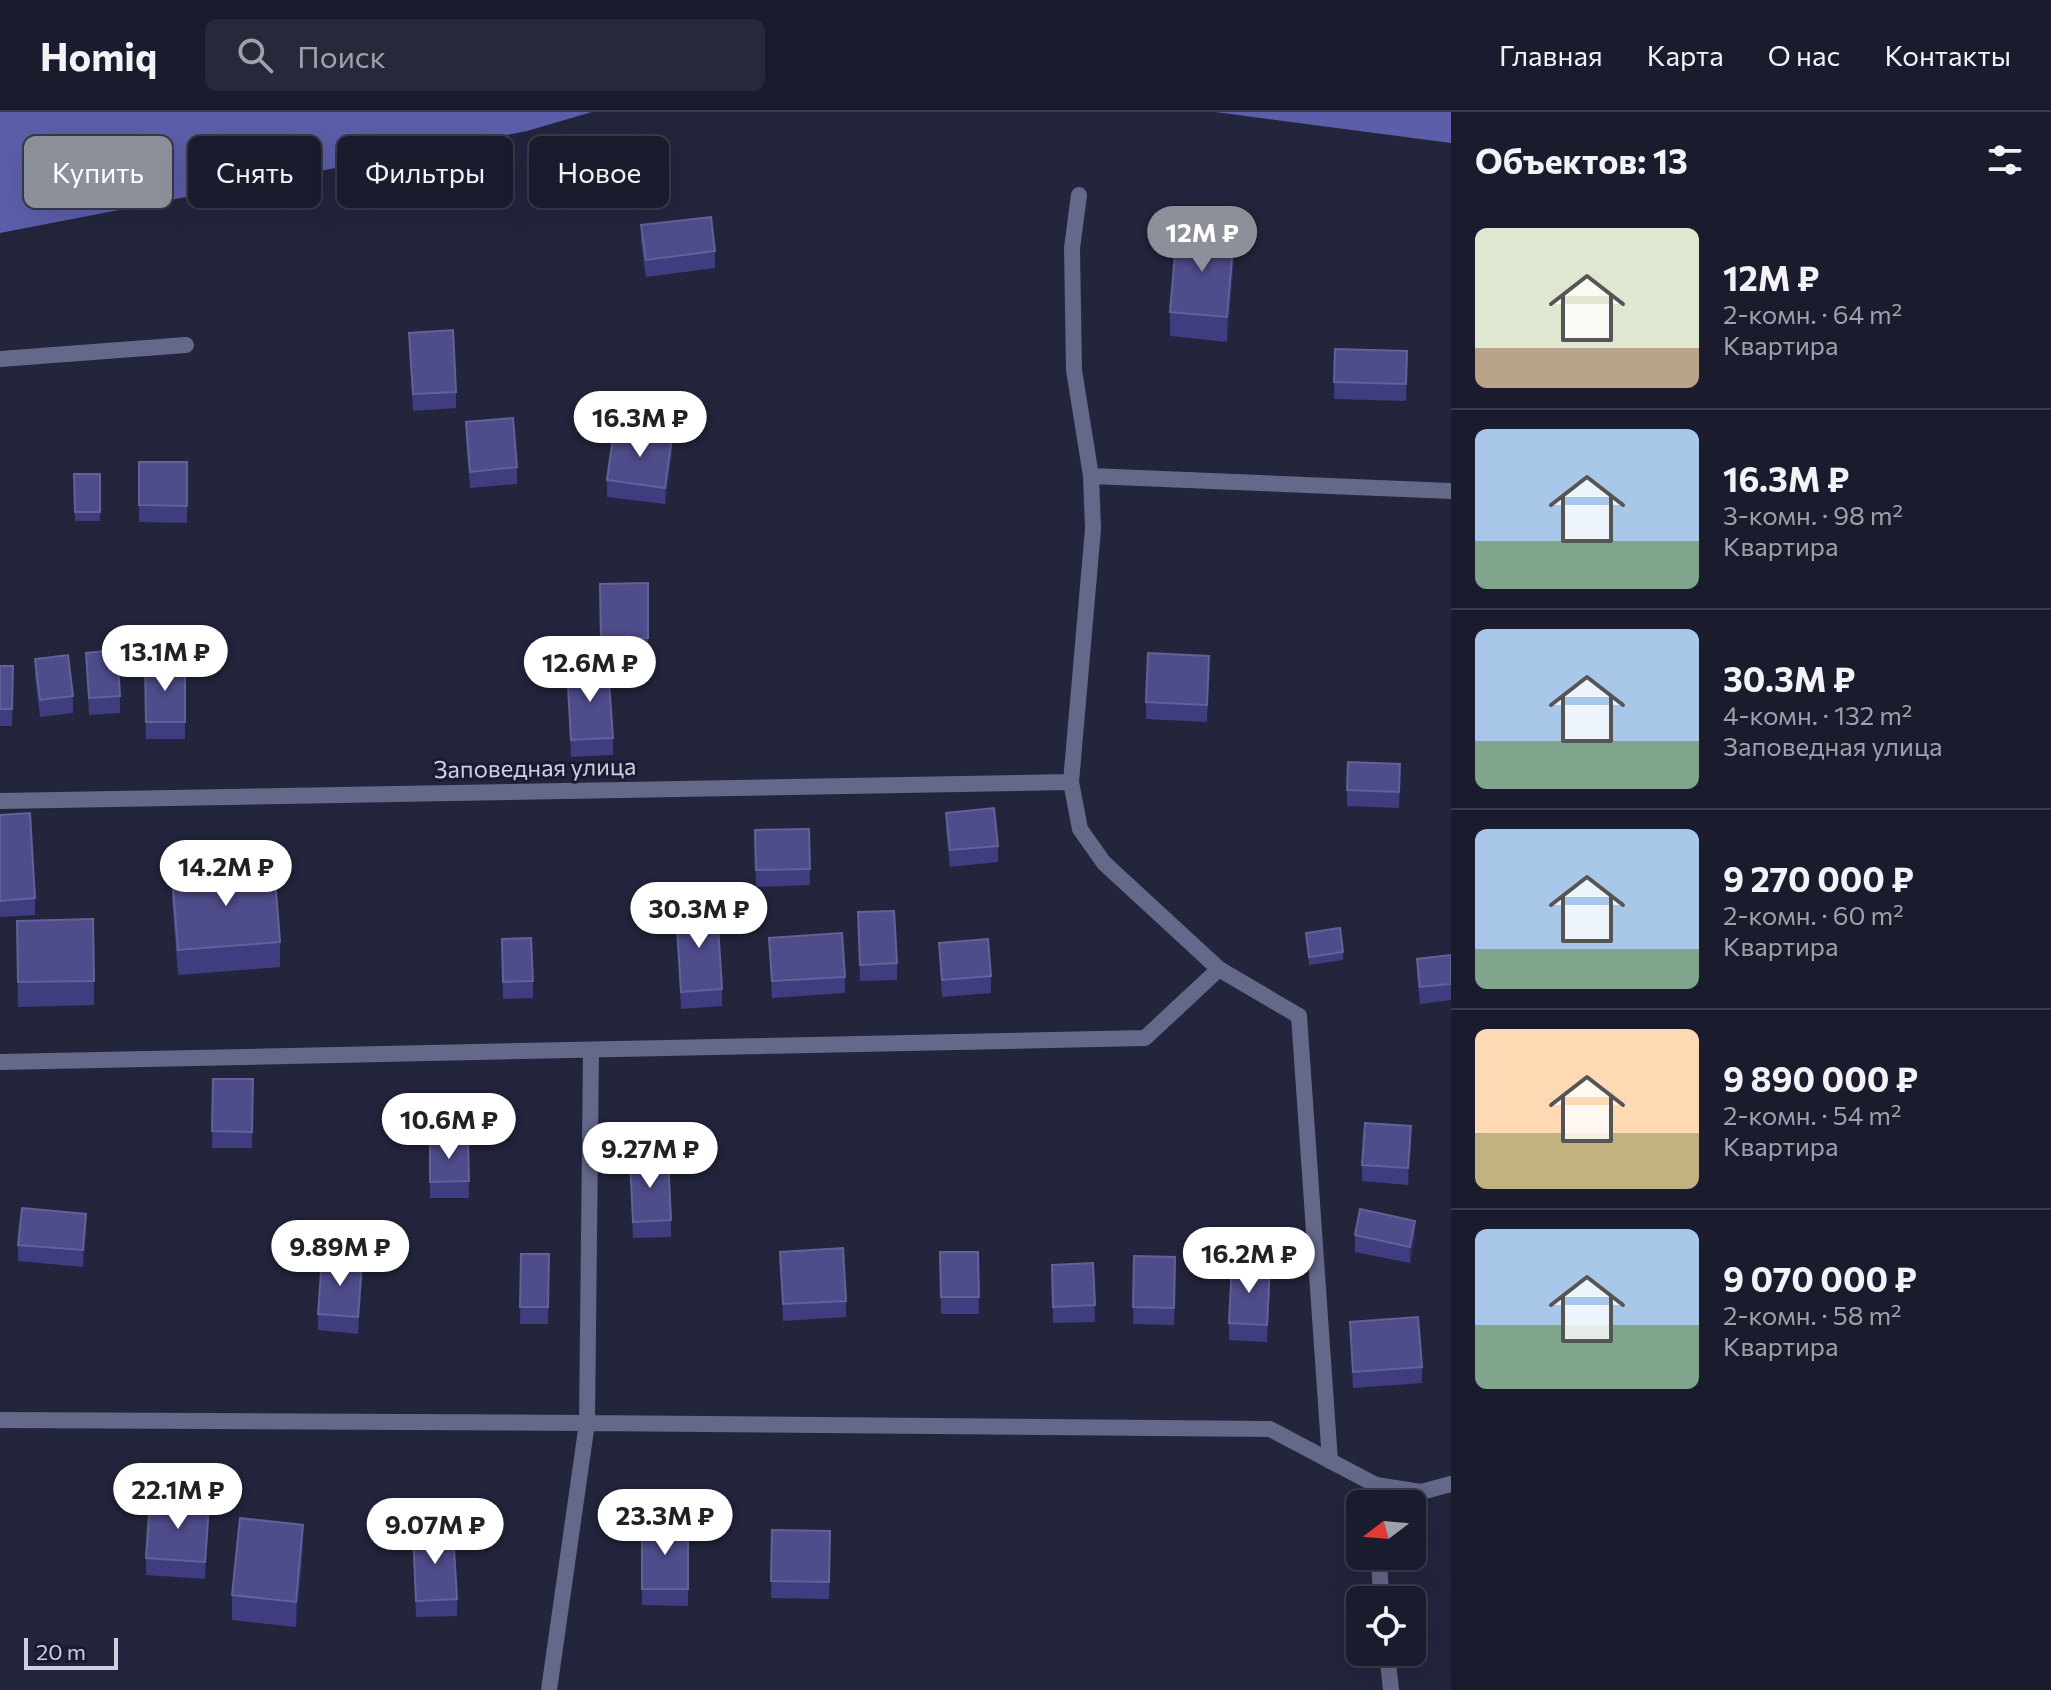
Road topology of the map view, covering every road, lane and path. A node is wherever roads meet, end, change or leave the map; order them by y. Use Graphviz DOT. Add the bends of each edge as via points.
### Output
graph roads {
  1 [pos="1079,195"];
  2 [pos="186,345"];
  3 [pos="0,359"];
  4 [pos="1091,476"];
  5 [pos="1451,491"];
  6 [pos="1071,782"];
  7 [pos="0,801"];
  8 [pos="1219,969"];
  9 [pos="591,1050"];
  10 [pos="0,1062"];
  11 [pos="0,1420"];
  12 [pos="587,1423"];
  13 [pos="1330,1461"];
  14 [pos="1451,1484"];
  15 [pos="1376,1485"];
  16 [pos="1376,1490"];
  17 [pos="1388,1666"];
  18 [pos="549,1690"];
  19 [pos="1391,1690"];
  1 -- 4 [label="street" via="1072,248 1074,370"];
  2 -- 3 [label="street"];
  4 -- 5 [label="street"];
  4 -- 6 [label="street" via="1093,529"];
  6 -- 7 [label="street, Заповедная улица"];
  6 -- 8 [label="street" via="1080,829 1104,863"];
  8 -- 9 [label="street" via="1145,1038"];
  8 -- 13 [label="street" via="1299,1016"];
  9 -- 10 [label="street"];
  9 -- 12 [label="street"];
  11 -- 12 [label="street"];
  12 -- 13 [label="street" via="1270,1429"];
  12 -- 18 [label="street"];
  13 -- 15 [label="street"];
  14 -- 15 [label="street" via="1421,1492"];
  15 -- 16 [label="street"];
  17 -- 19 [label="street"];
}
